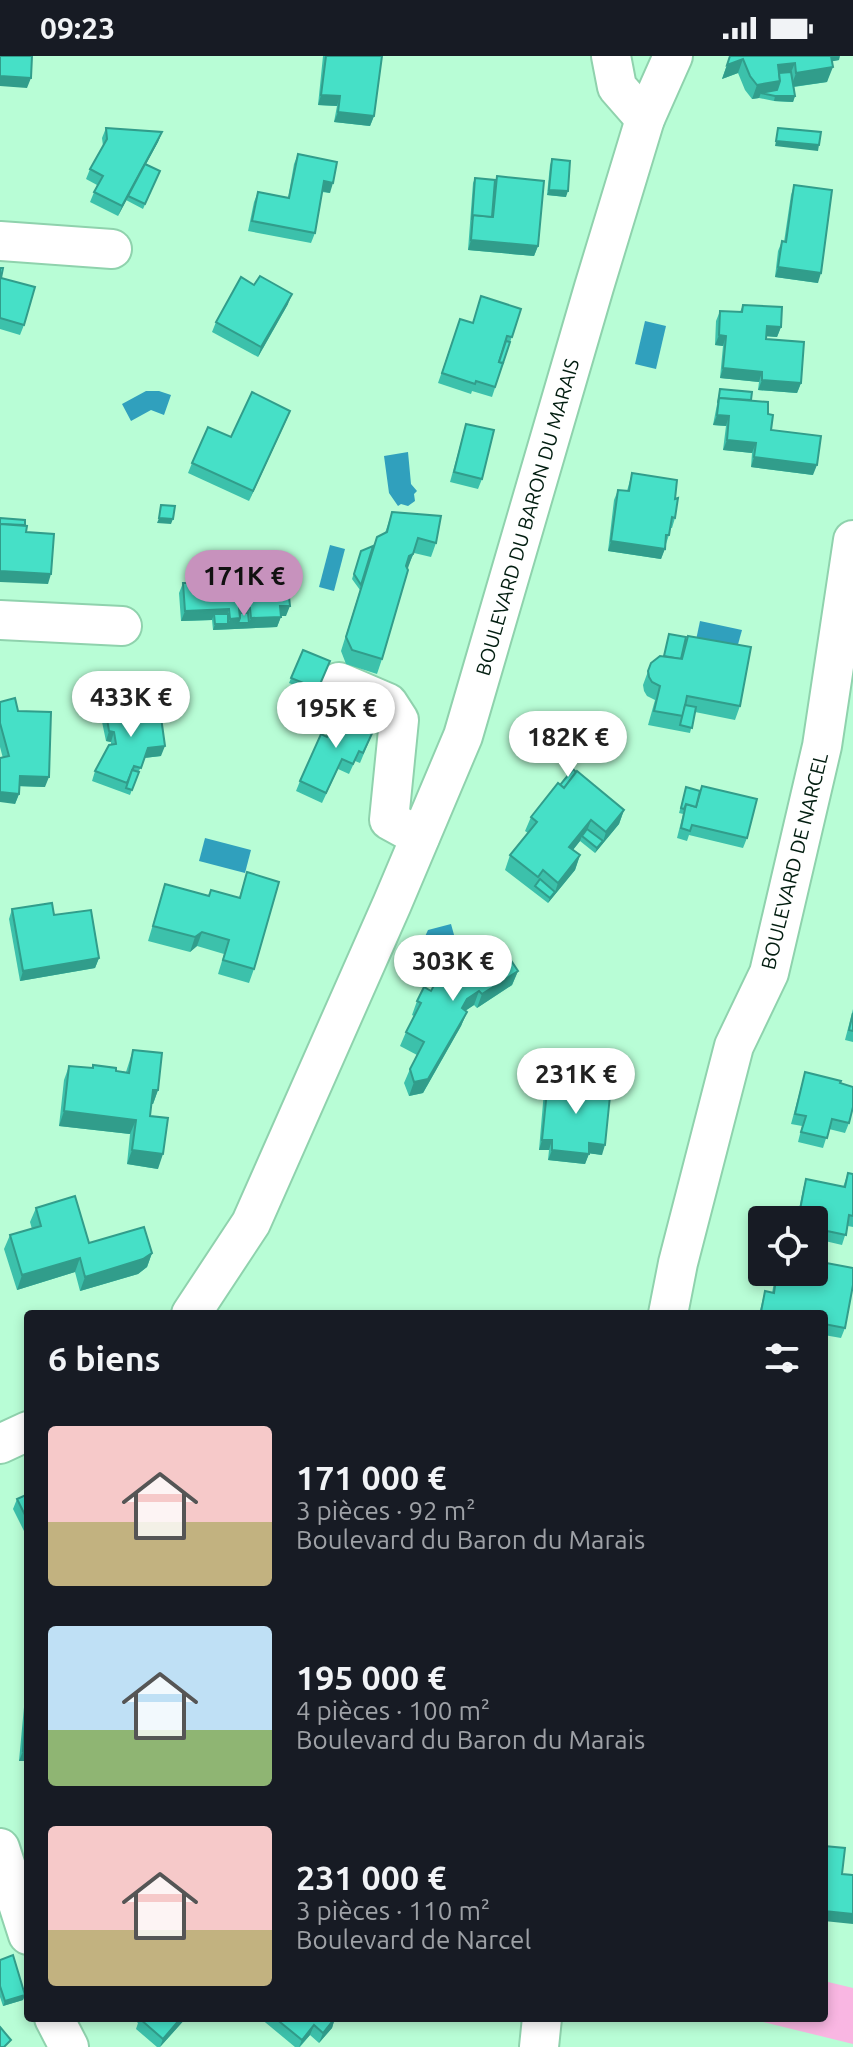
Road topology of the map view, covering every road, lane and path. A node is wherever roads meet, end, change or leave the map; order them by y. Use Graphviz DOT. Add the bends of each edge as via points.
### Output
graph roads {
  1 [pos="611,56"];
  2 [pos="673,56"];
  3 [pos="645,119"];
  4 [pos="0,241"];
  5 [pos="112,249"];
  6 [pos="853,540"];
  7 [pos="0,620"];
  8 [pos="122,626"];
  9 [pos="339,682"];
  10 [pos="420,837"];
  11 [pos="194,1310"];
  12 [pos="669,1310"];
  13 [pos="24,1433"];
  14 [pos="0,1444"];
  15 [pos="0,1848"];
  16 [pos="24,1923"];
  17 [pos="56,2022"];
  18 [pos="542,2022"];
  19 [pos="69,2047"];
  20 [pos="539,2047"];
  1 -- 3 [label="street" via="617,87"];
  2 -- 3 [label="street, BOULEVARD DU BARON DU MARAIS"];
  3 -- 10 [label="street, BOULEVARD DU BARON DU MARAIS" via="463,736"];
  4 -- 5 [label="street"];
  6 -- 12 [label="street, BOULEVARD DE NARCEL" via="822,746 769,973 734,1046"];
  7 -- 8 [label="street"];
  9 -- 10 [label="street" via="388,703 399,720 389,820"];
  10 -- 11 [label="street, BOULEVARD DU BARON DU MARAIS" via="251,1223"];
  13 -- 14 [label="street"];
  15 -- 16 [label="street"];
  17 -- 19 [label="street"];
  18 -- 20 [label="street"];
}
